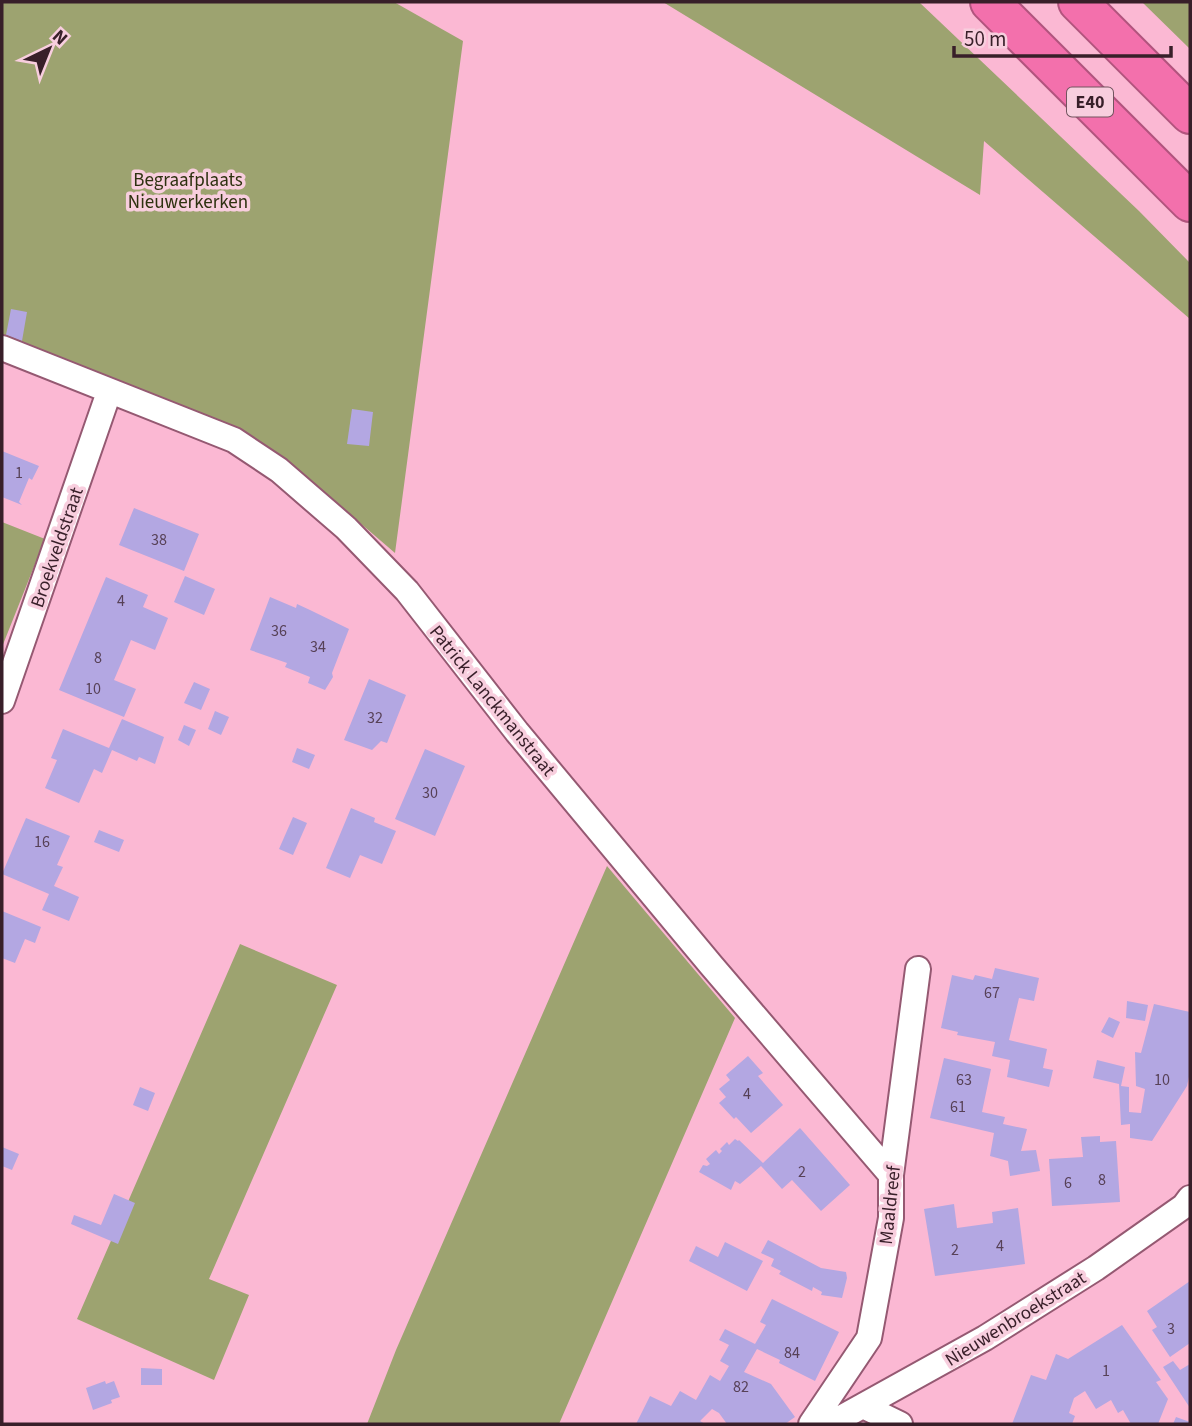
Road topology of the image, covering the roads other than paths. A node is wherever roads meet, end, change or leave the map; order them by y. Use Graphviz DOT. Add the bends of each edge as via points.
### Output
graph roads {
  1 [pos="989,2"];
  2 [pos="1078,2"];
  3 [pos="1190,114"];
  4 [pos="1190,202"];
  5 [pos="2,348"];
  6 [pos="109,392"];
  7 [pos="2,701"];
  8 [pos="918,969"];
  9 [pos="891,1175"];
  10 [pos="1190,1198"];
  11 [pos="863,1406"];
  12 [pos="811,1424"];
  13 [pos="830,1424"];
  14 [pos="900,1424"];
  1 -- 4 [label="highway, E40"];
  2 -- 3 [label="highway"];
  5 -- 6 [label="street, Patrick Lanckmanstraat"];
  6 -- 7 [label="street, Broekveldstraat"];
  6 -- 9 [label="street, Patrick Lanckmanstraat" via="234,440 279,470 346,528 407,591 526,743"];
  8 -- 9 [label="street, Maaldreef"];
  9 -- 12 [label="street, Maaldreef" via="891,1218 869,1338"];
  10 -- 11 [label="street, Nieuwenbroekstraat" via="1096,1268"];
  11 -- 13 [label="street, Nieuwenbroekstraat"];
  11 -- 14 [label="street"];
}
